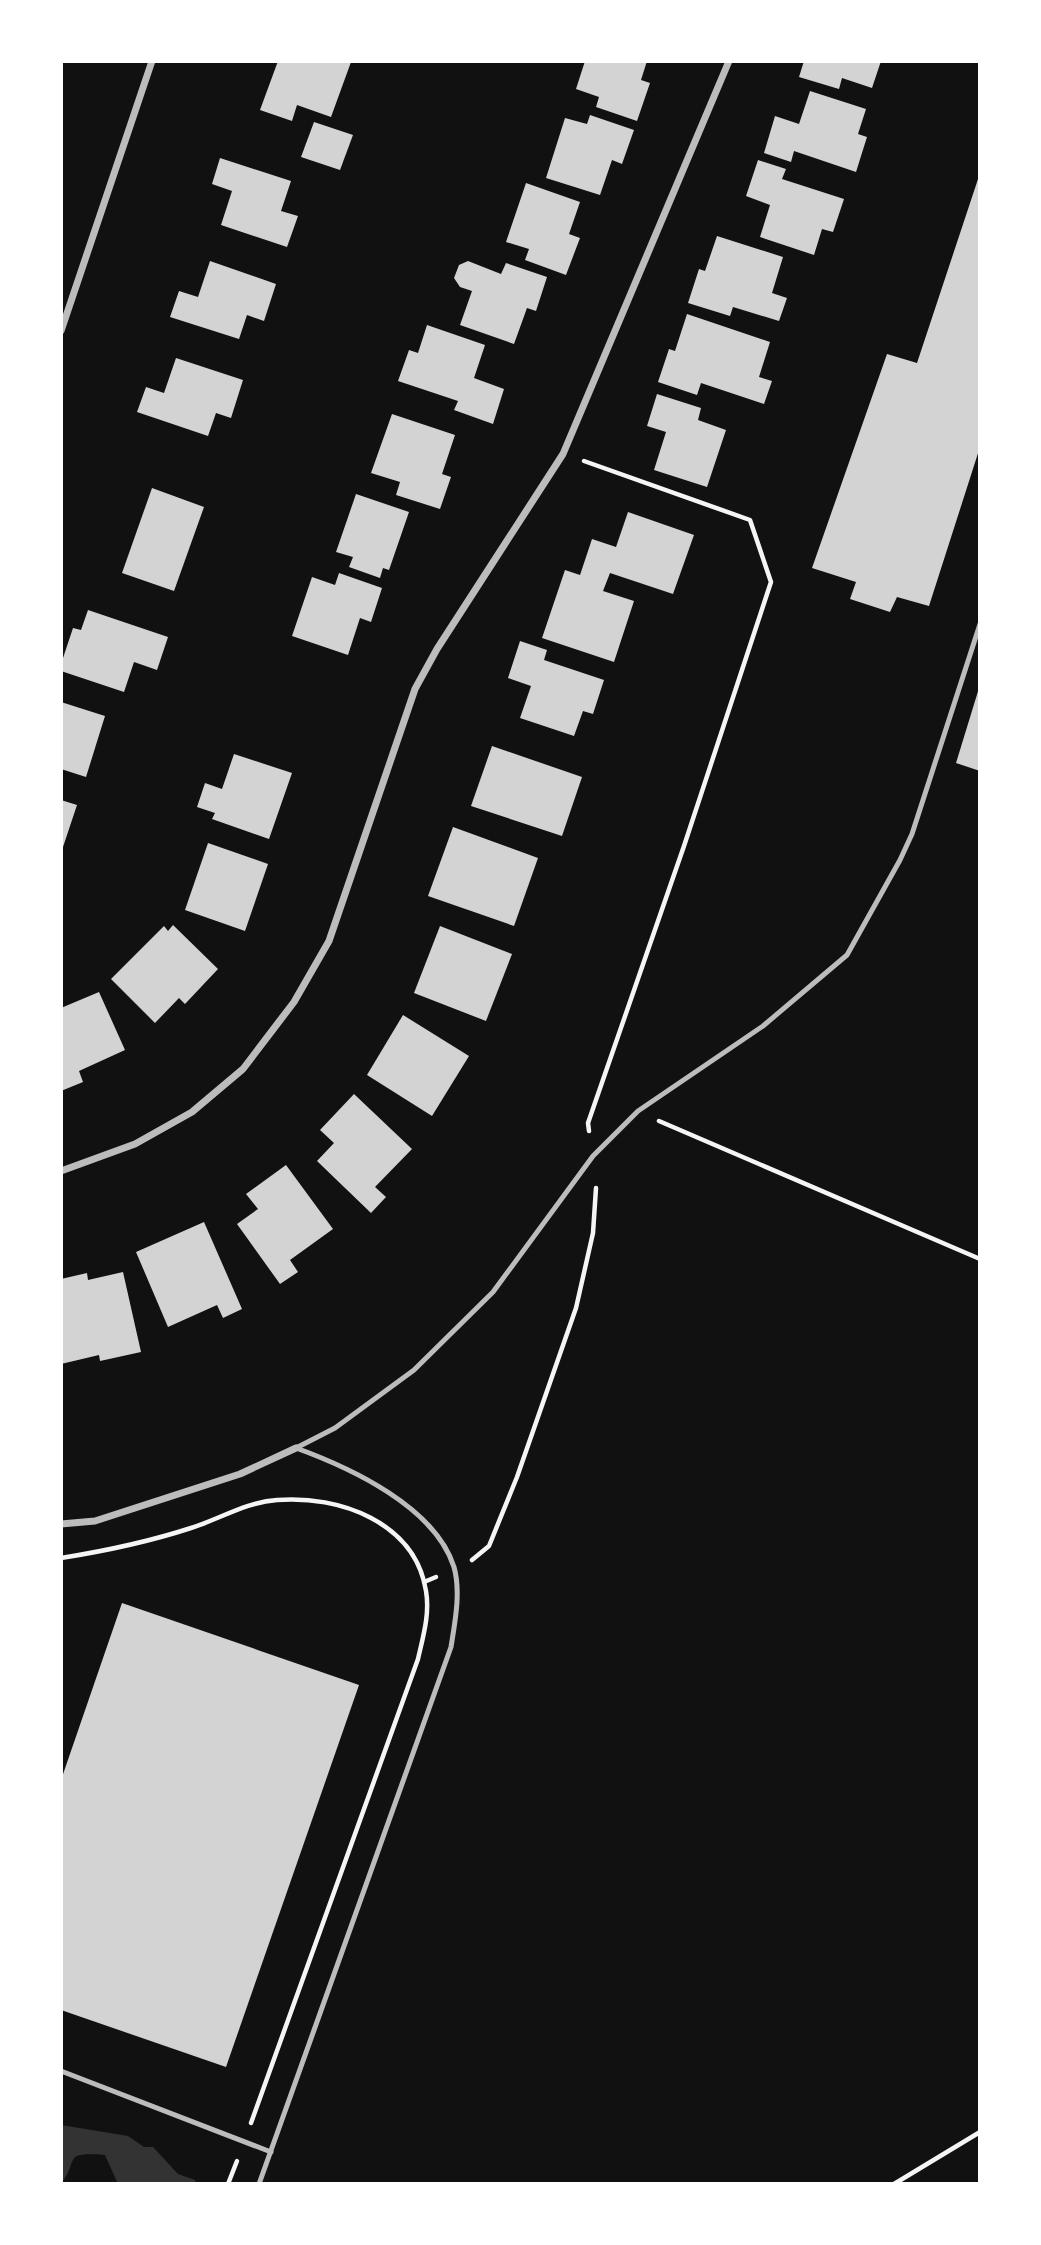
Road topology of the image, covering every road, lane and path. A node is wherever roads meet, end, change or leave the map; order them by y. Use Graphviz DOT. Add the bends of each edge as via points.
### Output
graph roads {
  1 [pos="152,61"];
  2 [pos="730,61"];
  3 [pos="61,331"];
  4 [pos="563,454"];
  5 [pos="980,624"];
  6 [pos="638,1111"];
  7 [pos="588,1123"];
  8 [pos="61,1171"];
  9 [pos="596,1194"];
  10 [pos="980,1259"];
  11 [pos="296,1448"];
  12 [pos="61,1524"];
  13 [pos="61,1559"];
  14 [pos="471,1560"];
  15 [pos="61,2071"];
  16 [pos="980,2132"];
  17 [pos="244,2142"];
  18 [pos="271,2152"];
  19 [pos="228,2184"];
  20 [pos="259,2184"];
  21 [pos="894,2184"];
  1 -- 3 [label="street"];
  2 -- 4 [label="street"];
  4 -- 7 [label="path" via="750,520 771,582"];
  4 -- 8 [label="street" via="415,689 330,941 295,1002 243,1069 192,1112 135,1143"];
  5 -- 6 [label="lane" via="912,834 847,955 763,1026"];
  6 -- 10 [label="path"];
  6 -- 11 [label="lane" via="593,1156 493,1292 414,1370 335,1428"];
  9 -- 14 [label="path" via="593,1233 576,1308 489,1546"];
  11 -- 12 [label="street" via="240,1474 95,1521"];
  11 -- 18 [label="lane" via="330,1460 419,1516 445,1546 455,1570 457,1608 451,1647"];
  13 -- 17 [label="path" via="194,1528 254,1503 278,1499 352,1508 381,1522 419,1566 427,1592 427,1622 418,1659"];
  15 -- 17 [label="lane"];
  16 -- 21 [label="path"];
  17 -- 18 [label="lane"];
  17 -- 19 [label="path"];
  18 -- 20 [label="lane"];
}
